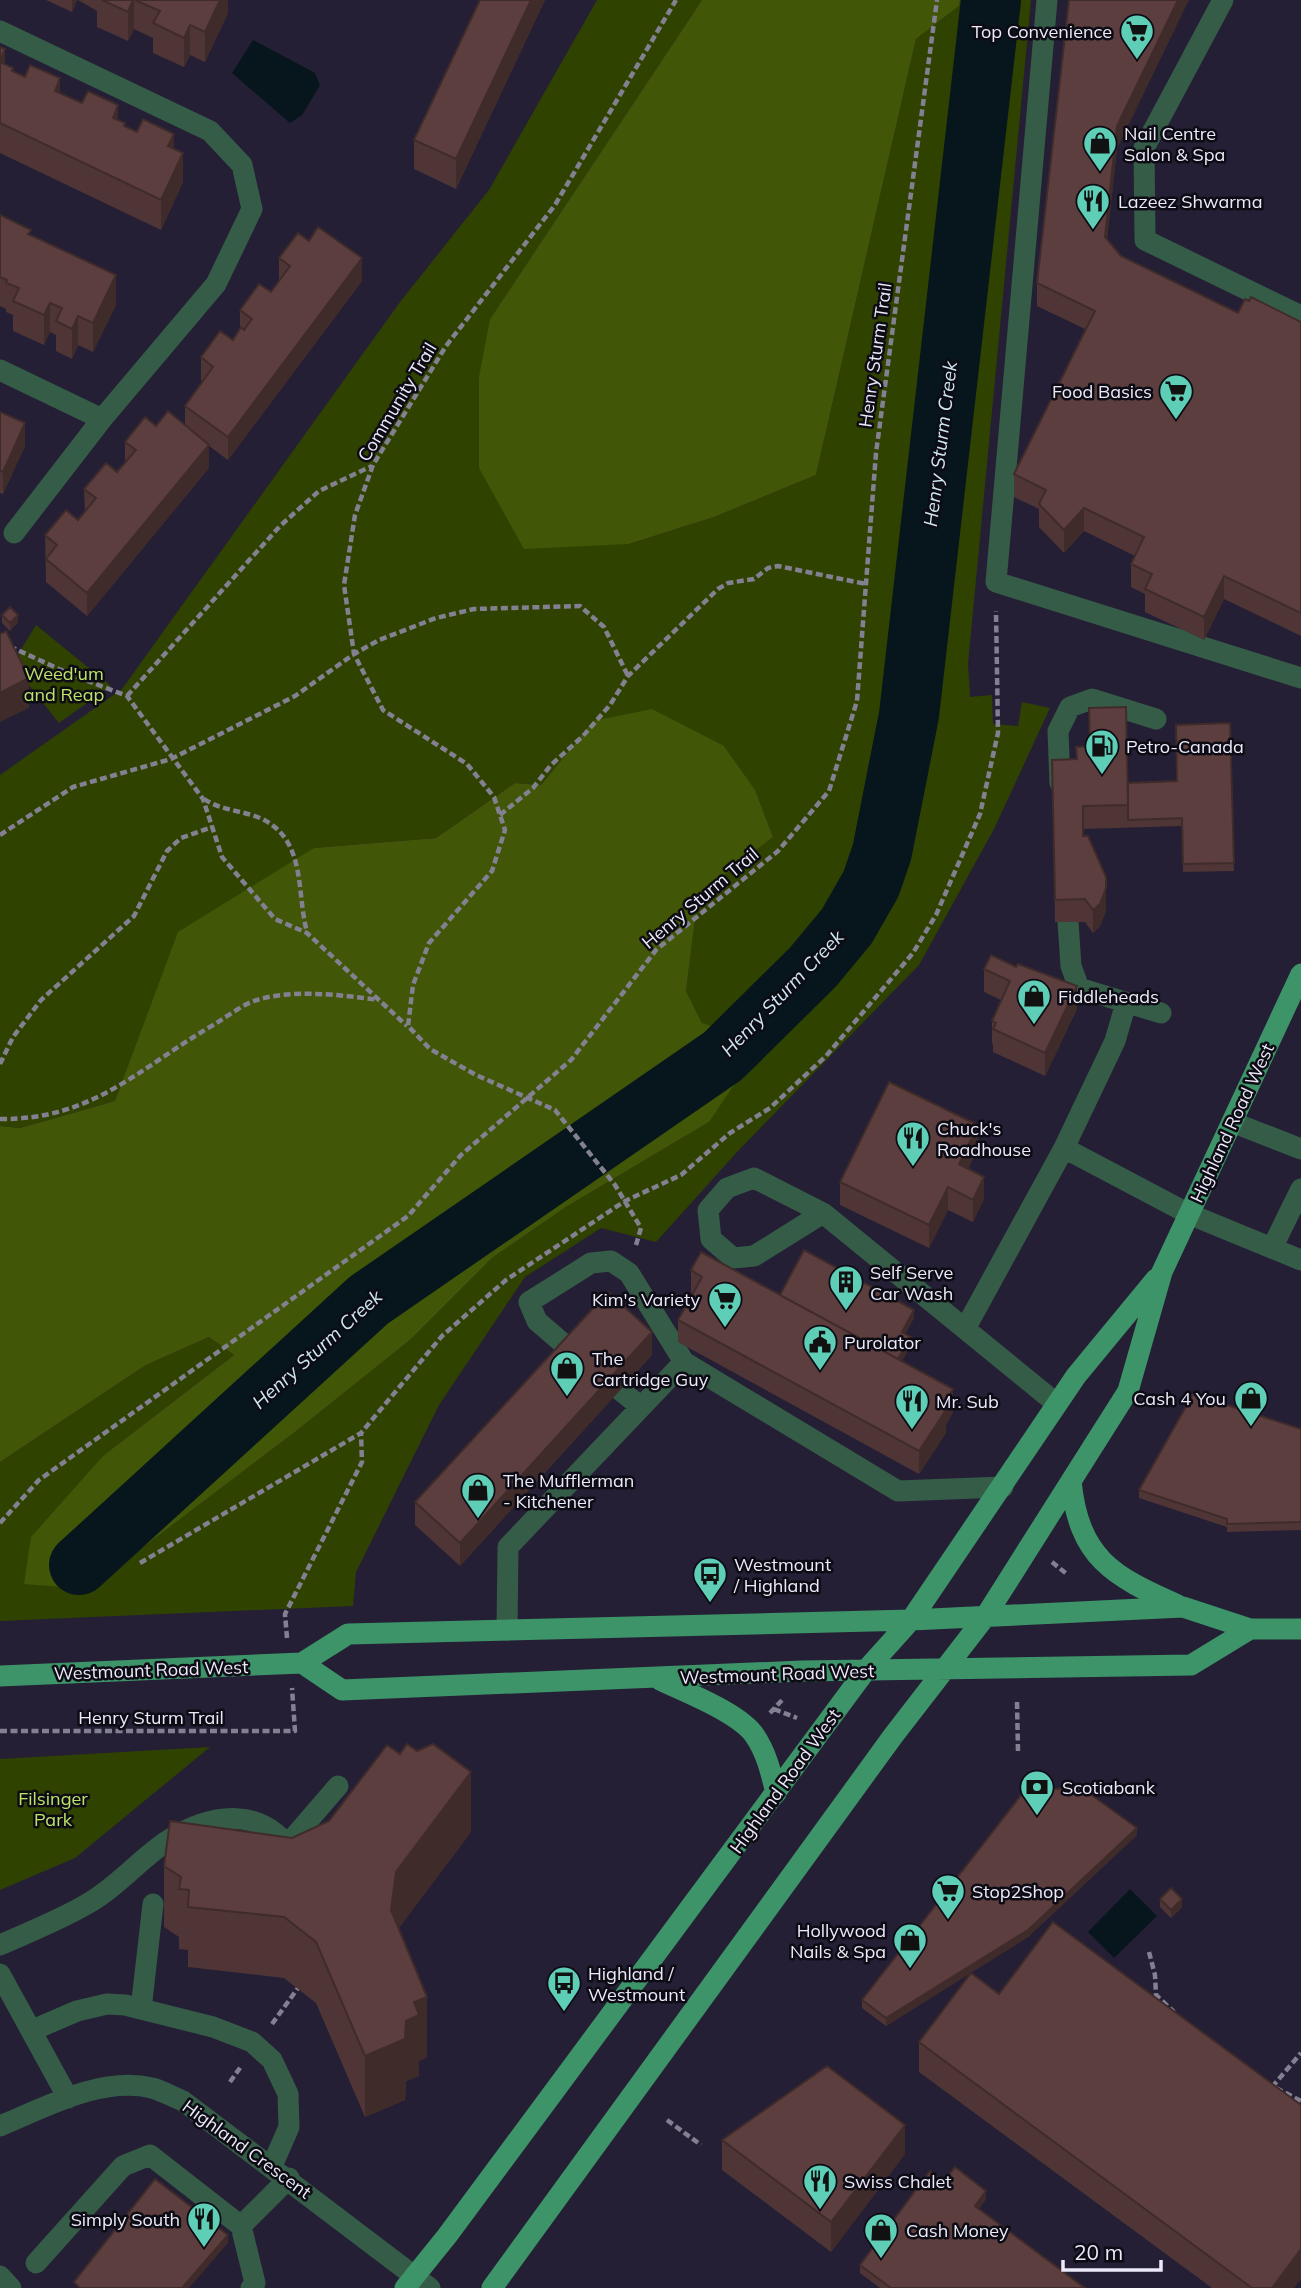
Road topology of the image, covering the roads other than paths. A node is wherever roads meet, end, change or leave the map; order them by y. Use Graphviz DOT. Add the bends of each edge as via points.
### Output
graph roads {
  1 [pos="1047,0"];
  2 [pos="1223,0"];
  3 [pos="0,31"];
  4 [pos="1301,316"];
  5 [pos="0,370"];
  6 [pos="102,419"];
  7 [pos="14,533"];
  8 [pos="1301,678"];
  9 [pos="1156,719"];
  10 [pos="1060,783"];
  11 [pos="1068,922"];
  12 [pos="1301,974"];
  13 [pos="1126,1003"];
  14 [pos="1161,1013"];
  15 [pos="1232,1122"];
  16 [pos="1064,1148"];
  17 [pos="1301,1149"];
  18 [pos="1301,1189"];
  19 [pos="823,1213"];
  20 [pos="1189,1214"];
  21 [pos="1272,1248"];
  22 [pos="1301,1260"];
  23 [pos="1161,1272"];
  24 [pos="965,1329"];
  25 [pos="573,1352"];
  26 [pos="684,1362"];
  27 [pos="620,1390"];
  28 [pos="1057,1404"];
  29 [pos="640,1408"];
  30 [pos="1071,1481"];
  31 [pos="1003,1487"];
  32 [pos="1183,1607"];
  33 [pos="985,1617"];
  34 [pos="911,1620"];
  35 [pos="1250,1629"];
  36 [pos="1301,1629"];
  37 [pos="507,1630"];
  38 [pos="302,1663"];
  39 [pos="866,1670"];
  40 [pos="942,1671"];
  41 [pos="0,1676"];
  42 [pos="658,1679"];
  43 [pos="338,1786"];
  44 [pos="776,1793"];
  45 [pos="288,1844"];
  46 [pos="300,1865"];
  47 [pos="153,1904"];
  48 [pos="0,1945"];
  49 [pos="0,1974"];
  50 [pos="141,2009"];
  51 [pos="33,2030"];
  52 [pos="68,2098"];
  53 [pos="0,2126"];
  54 [pos="281,2172"];
  55 [pos="241,2226"];
  56 [pos="36,2263"];
  57 [pos="0,2276"];
  58 [pos="416,2284"];
  59 [pos="11,2288"];
  60 [pos="251,2288"];
  61 [pos="492,2288"];
  1 -- 8 [label="street" via="996,582"];
  2 -- 4 [label="street" via="1143,148 1145,240"];
  3 -- 6 [label="street" via="210,131 242,165 252,209 216,284"];
  5 -- 6 [label="street"];
  6 -- 7 [label="street"];
  9 -- 10 [label="street" via="1092,699 1070,707 1058,731"];
  11 -- 13 [label="street" via="1071,966 1079,988"];
  12 -- 15 [label="main road, Highland Road West"];
  13 -- 14 [label="street"];
  13 -- 16 [label="street" via="1115,1041"];
  15 -- 17 [label="street"];
  15 -- 20 [label="main road, Highland Road West"];
  16 -- 20 [label="street"];
  16 -- 24 [label="street"];
  18 -- 21 [label="street"];
  19 -- 19 [label="street" via="754,1178 727,1188 708,1210 711,1239 733,1258 754,1256"];
  19 -- 24 [label="street"];
  20 -- 21 [label="street"];
  20 -- 23 [label="main road, Highland Road West"];
  21 -- 22 [label="street"];
  23 -- 28 [label="main road, Highland Road West"];
  23 -- 30 [label="main road, Highland Road West" via="1128,1391"];
  24 -- 28 [label="street"];
  25 -- 26 [label="street" via="537,1321 529,1302 591,1263 611,1261 629,1273"];
  26 -- 29 [label="street"];
  26 -- 31 [label="street" via="898,1492"];
  27 -- 29 [label="street"];
  28 -- 31 [label="main road, Highland Road West"];
  29 -- 37 [label="street" via="508,1547"];
  30 -- 32 [label="main road" via="1082,1534 1097,1555 1125,1581"];
  30 -- 33 [label="main road, Highland Road West"];
  31 -- 34 [label="main road, Highland Road West"];
  32 -- 33 [label="main road, Westmount Road West"];
  32 -- 35 [label="main road, Westmount Road West"];
  33 -- 34 [label="main road, Westmount Road West"];
  33 -- 40 [label="main road, Highland Road West"];
  34 -- 37 [label="main road, Westmount Road West"];
  34 -- 39 [label="main road, Highland Road West"];
  35 -- 36 [label="main road, Westmount Road West"];
  35 -- 40 [label="main road, Westmount Road West" via="1191,1665"];
  37 -- 38 [label="main road, Westmount Road West" via="348,1634"];
  38 -- 41 [label="main road, Westmount Road West"];
  38 -- 42 [label="main road, Westmount Road West" via="342,1690"];
  39 -- 40 [label="main road, Westmount Road West"];
  39 -- 42 [label="main road, Westmount Road West"];
  39 -- 44 [label="main road, Highland Road West"];
  40 -- 61 [label="main road, Highland Road West"];
  42 -- 44 [label="main road" via="717,1707 754,1733 768,1760"];
  43 -- 45 [label="street"];
  44 -- 58 [label="main road, Highland Road West"];
  45 -- 46 [label="street"];
  45 -- 48 [label="street" via="250,1817 206,1821 166,1842 87,1905"];
  47 -- 50 [label="street"];
  49 -- 51 [label="street"];
  50 -- 51 [label="street" via="107,2004"];
  50 -- 54 [label="street" via="252,2042 272,2060 288,2094 289,2127"];
  51 -- 52 [label="street"];
  52 -- 53 [label="street, Highland Crescent"];
  52 -- 54 [label="street, Highland Crescent" via="119,2085 152,2088 183,2101"];
  54 -- 55 [label="street"];
  54 -- 58 [label="street, Highland Crescent"];
  55 -- 56 [label="street" via="150,2155 123,2166"];
  55 -- 60 [label="street" via="255,2283"];
  57 -- 59 [label="street"];
}
